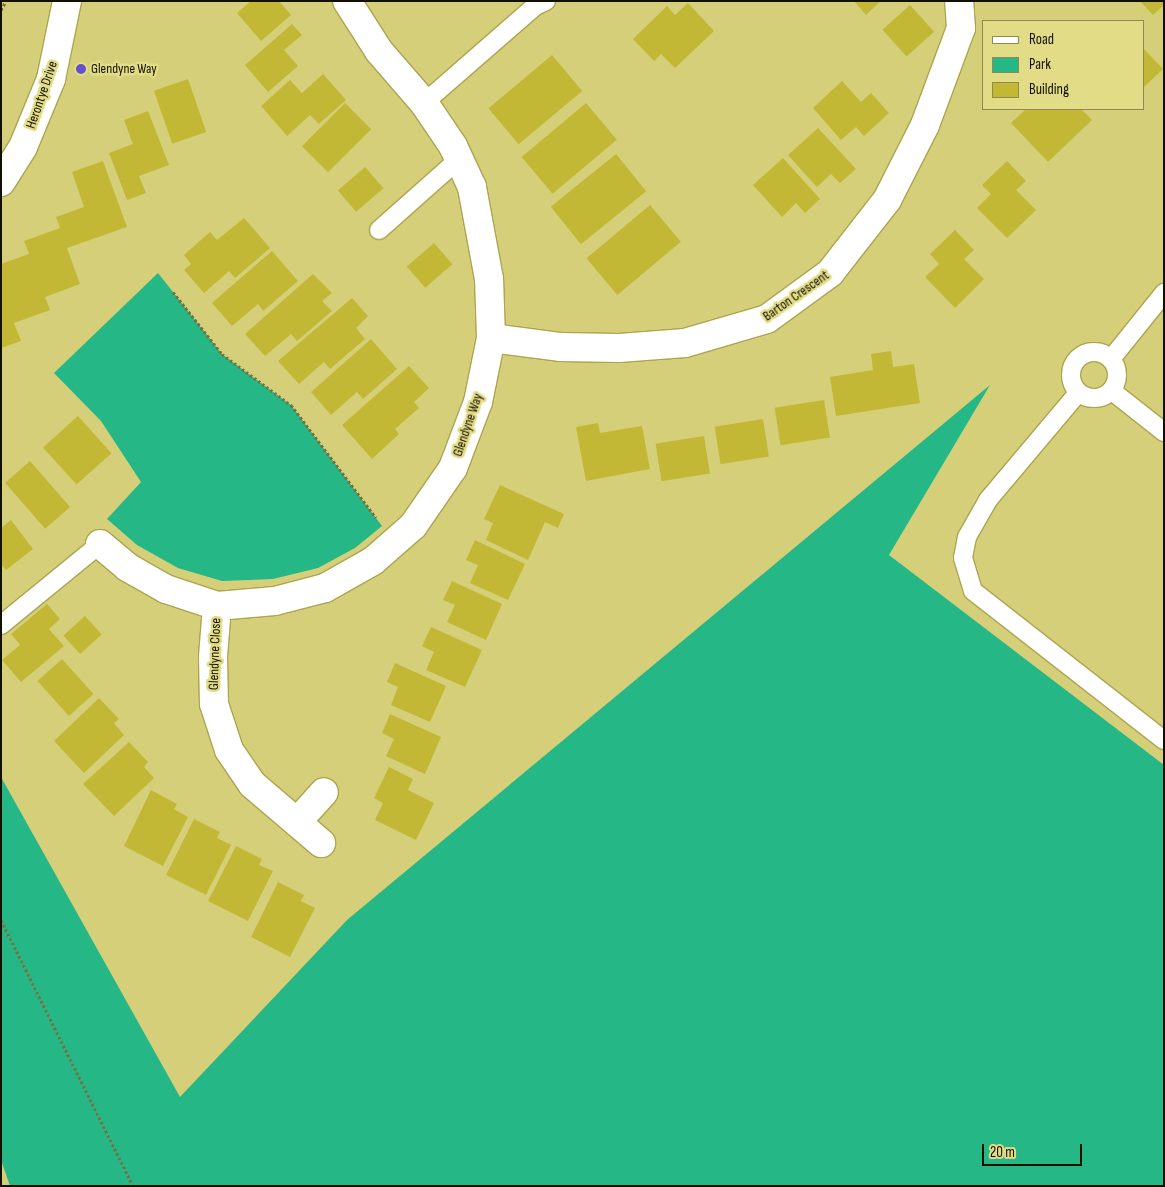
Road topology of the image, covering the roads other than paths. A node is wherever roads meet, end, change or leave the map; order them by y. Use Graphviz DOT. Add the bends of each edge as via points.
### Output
graph roads {
  1 [pos="67,1"];
  2 [pos="347,1"];
  3 [pos="546,1"];
  4 [pos="959,1"];
  5 [pos="424,103"];
  6 [pos="459,159"];
  7 [pos="1,182"];
  8 [pos="379,230"];
  9 [pos="1164,293"];
  10 [pos="491,338"];
  11 [pos="1111,359"];
  12 [pos="1112,391"];
  13 [pos="1078,394"];
  14 [pos="1164,432"];
  15 [pos="100,544"];
  16 [pos="217,606"];
  17 [pos="1,625"];
  18 [pos="1164,740"];
  19 [pos="324,792"];
  20 [pos="297,822"];
  21 [pos="321,843"];
  1 -- 7 [label="street, Herontye Drive" via="51,79 23,147"];
  2 -- 5 [label="street, Glendyne Way" via="379,51"];
  3 -- 5 [label="lane" via="535,6"];
  4 -- 10 [label="street, Barton Crescent" via="961,28 958,37 925,124 887,200 830,273 767,319 685,343 619,348 561,347"];
  5 -- 6 [label="street, Glendyne Way"];
  6 -- 8 [label="lane"];
  6 -- 10 [label="street, Glendyne Way" via="472,187 483,238 489,279"];
  9 -- 11 [label="lane"];
  10 -- 16 [label="street, Glendyne Way" via="478,402 453,468 413,526 373,562 324,588 275,601"];
  11 -- 12 [label="lane" via="1117,369"];
  11 -- 13 [label="lane" via="1101,352 1088,352 1076,358 1070,370 1071,382"];
  12 -- 13 [label="lane" via="1102,398"];
  12 -- 14 [label="lane"];
  13 -- 18 [label="lane" via="988,500 967,537 963,558 973,591"];
  15 -- 16 [label="street, Glendyne Way" via="127,567 166,589"];
  15 -- 17 [label="lane"];
  16 -- 20 [label="street, Glendyne Close" via="212,657 214,704 229,750 252,784"];
  19 -- 20 [label="street"];
  20 -- 21 [label="street, Glendyne Close"];
}
